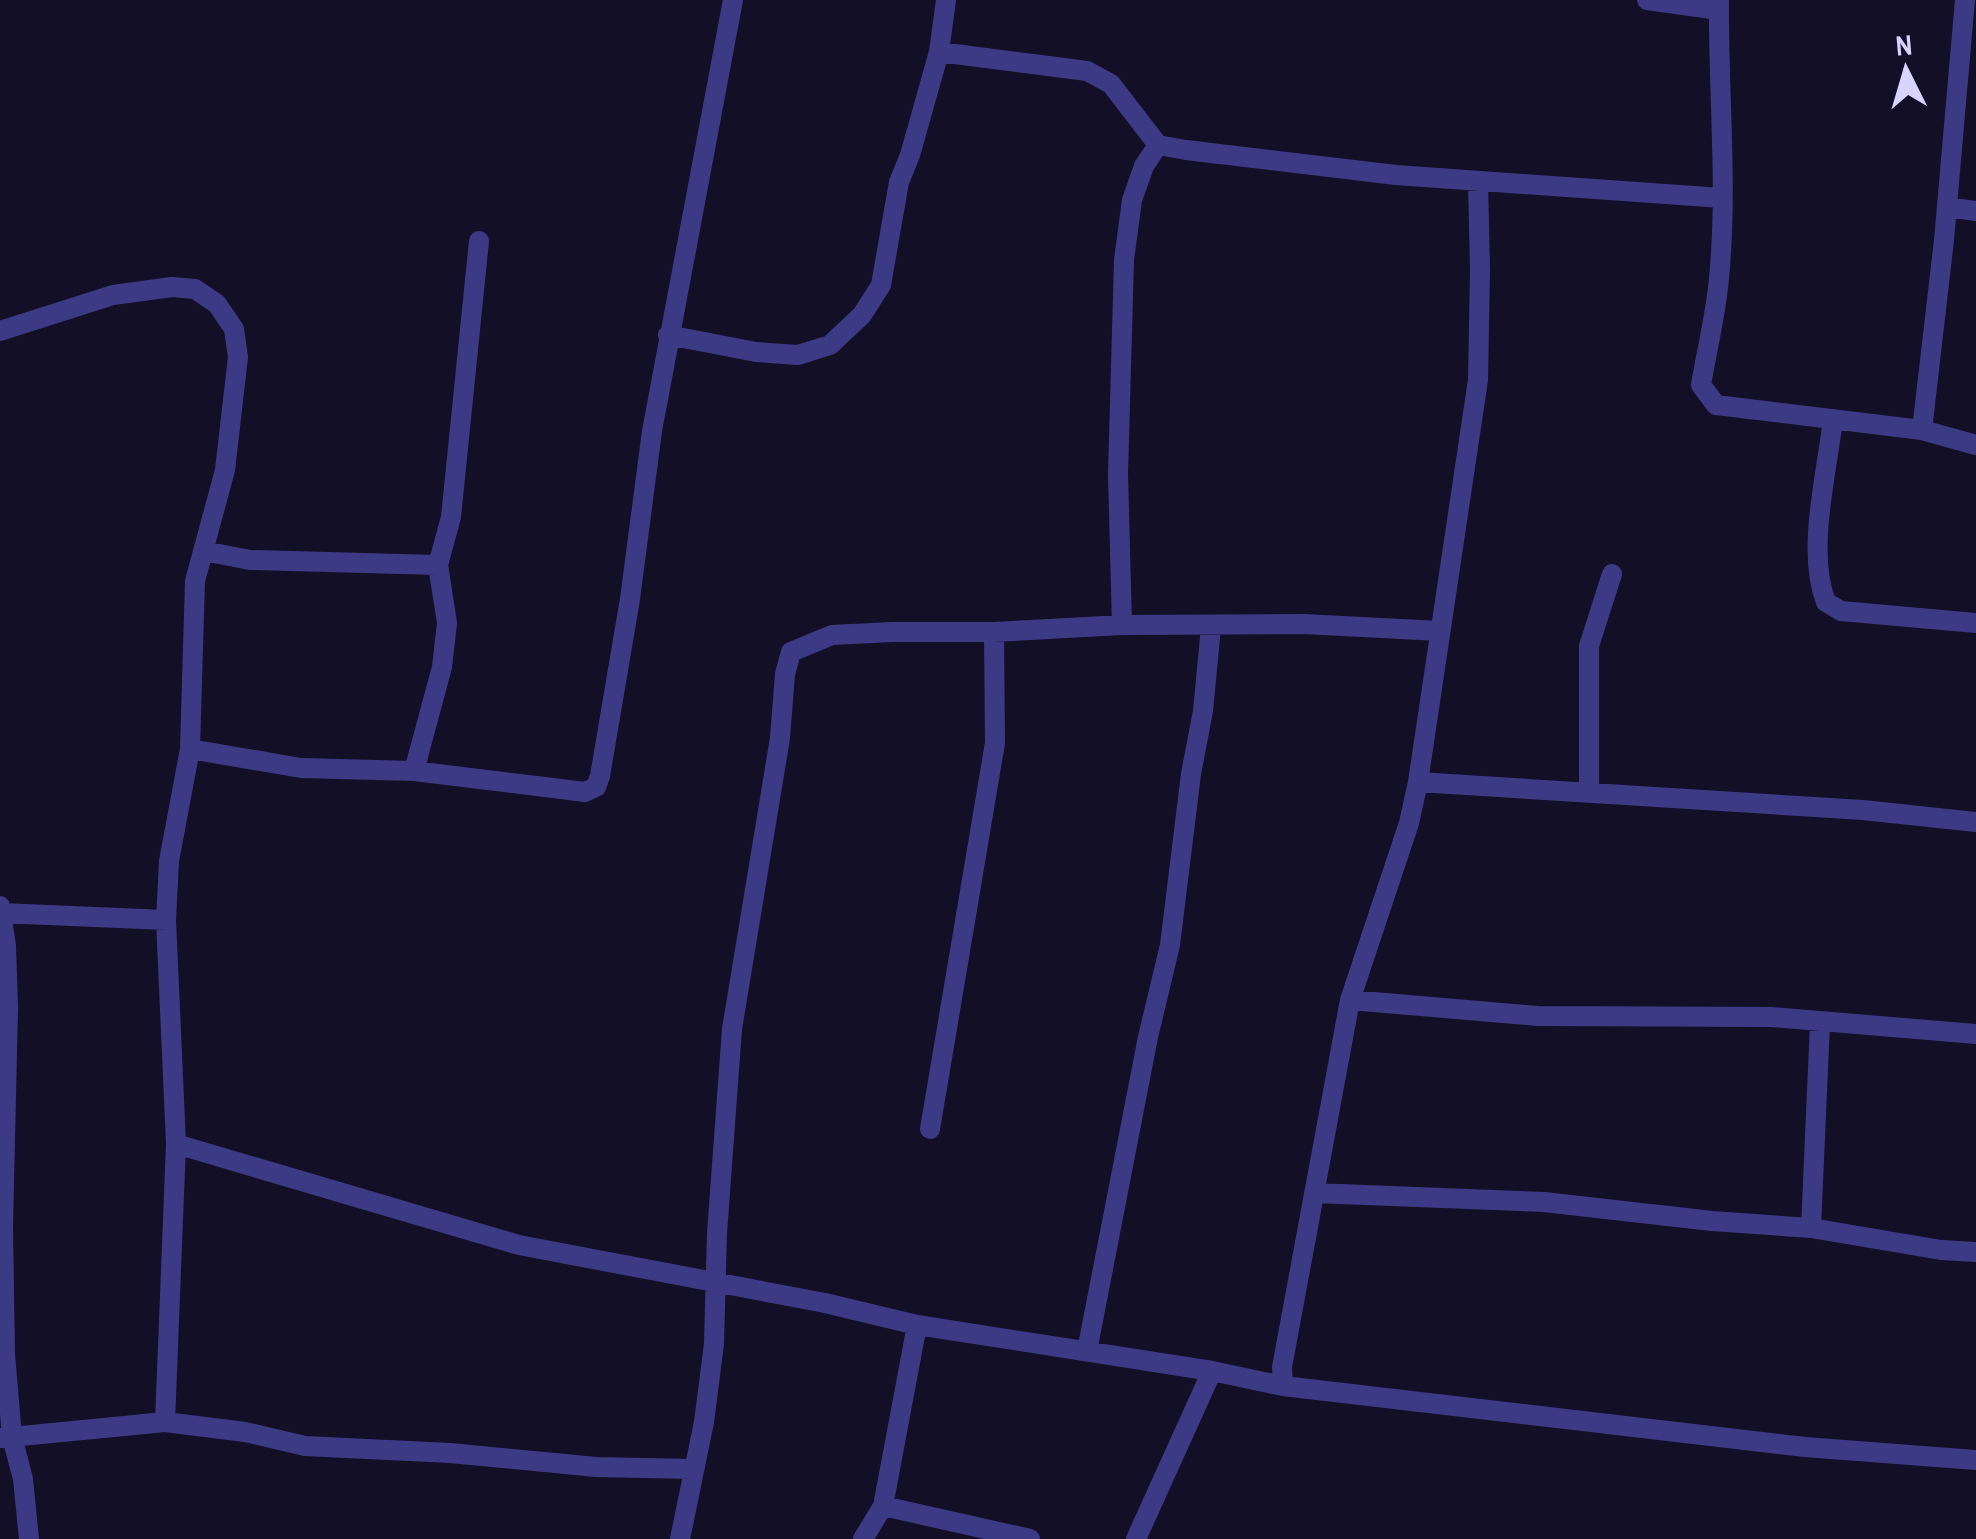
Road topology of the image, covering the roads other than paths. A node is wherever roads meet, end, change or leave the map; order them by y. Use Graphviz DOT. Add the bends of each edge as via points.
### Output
graph roads {
  1 [pos="733,0"];
  2 [pos="946,0"];
  3 [pos="1647,0"];
  4 [pos="1965,0"];
  5 [pos="1719,5"];
  6 [pos="939,52"];
  7 [pos="1158,146"];
  8 [pos="1478,181"];
  9 [pos="1722,198"];
  10 [pos="1947,206"];
  11 [pos="1976,211"];
  12 [pos="479,241"];
  13 [pos="0,331"];
  14 [pos="668,335"];
  15 [pos="1834,419"];
  16 [pos="1922,430"];
  17 [pos="1976,445"];
  18 [pos="204,551"];
  19 [pos="438,565"];
  20 [pos="1612,574"];
  21 [pos="1976,623"];
  22 [pos="1122,625"];
  23 [pos="1211,627"];
  24 [pos="994,632"];
  25 [pos="1440,632"];
  26 [pos="190,749"];
  27 [pos="414,771"];
  28 [pos="1418,782"];
  29 [pos="1588,792"];
  30 [pos="1976,822"];
  31 [pos="0,909"];
  32 [pos="166,920"];
  33 [pos="1350,1000"];
  34 [pos="1820,1023"];
  35 [pos="1976,1034"];
  36 [pos="3,1098"];
  37 [pos="930,1129"];
  38 [pos="176,1144"];
  39 [pos="1314,1193"];
  40 [pos="1,1226"];
  41 [pos="1811,1228"];
  42 [pos="1976,1252"];
  43 [pos="717,1285"];
  44 [pos="916,1325"];
  45 [pos="1087,1351"];
  46 [pos="1212,1370"];
  47 [pos="1283,1386"];
  48 [pos="165,1422"];
  49 [pos="6,1437"];
  50 [pos="1976,1460"];
  51 [pos="694,1469"];
  52 [pos="883,1506"];
  53 [pos="29,1539"];
  54 [pos="680,1539"];
  55 [pos="863,1539"];
  56 [pos="1030,1539"];
  57 [pos="1136,1539"];
  1 -- 14 [label="street"];
  2 -- 6 [label="street"];
  3 -- 5 [label="street"];
  4 -- 10 [label="street"];
  5 -- 9 [label="street"];
  6 -- 7 [label="street" via="1087,71 1112,84"];
  6 -- 14 [label="street" via="899,182 881,285 862,315 830,345 798,355"];
  7 -- 8 [label="street"];
  7 -- 22 [label="street" via="1132,200 1124,260"];
  8 -- 9 [label="street"];
  8 -- 25 [label="street" via="1478,380"];
  9 -- 15 [label="street" via="1719,282 1700,384 1716,405"];
  10 -- 11 [label="street"];
  10 -- 16 [label="street"];
  12 -- 19 [label="street" via="450,517"];
  13 -- 18 [label="street" via="113,295 172,287 195,289 218,304 234,329 238,357 226,470"];
  14 -- 27 [label="street" via="596,787 584,792"];
  15 -- 16 [label="street"];
  15 -- 21 [label="street" via="1818,543 1826,602 1842,611"];
  16 -- 17 [label="street"];
  18 -- 19 [label="street" via="250,560"];
  18 -- 26 [label="street" via="195,582"];
  19 -- 27 [label="street" via="447,623 442,668"];
  20 -- 29 [label="street" via="1588,646"];
  22 -- 23 [label="street"];
  22 -- 24 [label="street"];
  23 -- 25 [label="street"];
  23 -- 45 [label="street" via="1170,945"];
  24 -- 37 [label="street" via="993,757"];
  24 -- 43 [label="street" via="832,636 791,652 732,1029"];
  25 -- 28 [label="street"];
  26 -- 27 [label="street" via="302,768"];
  26 -- 32 [label="street" via="169,861"];
  28 -- 29 [label="street"];
  28 -- 33 [label="street"];
  29 -- 30 [label="street"];
  31 -- 32 [label="street"];
  31 -- 36 [label="street" via="8,1008"];
  32 -- 38 [label="street"];
  33 -- 34 [label="street" via="1538,1016 1770,1016"];
  33 -- 39 [label="street"];
  34 -- 35 [label="street"];
  34 -- 41 [label="street"];
  36 -- 40 [label="street"];
  38 -- 43 [label="street" via="519,1246"];
  38 -- 48 [label="street"];
  39 -- 41 [label="street" via="1544,1202"];
  39 -- 47 [label="street"];
  40 -- 49 [label="street"];
  41 -- 42 [label="street"];
  43 -- 44 [label="street"];
  43 -- 51 [label="street"];
  44 -- 45 [label="street"];
  44 -- 52 [label="street"];
  45 -- 46 [label="street"];
  46 -- 47 [label="street"];
  46 -- 57 [label="street"];
  47 -- 50 [label="street" via="1805,1447"];
  48 -- 49 [label="street"];
  48 -- 51 [label="street" via="305,1446"];
  49 -- 53 [label="street" via="23,1479"];
  51 -- 54 [label="street"];
  52 -- 55 [label="street"];
  52 -- 56 [label="street"];
}
